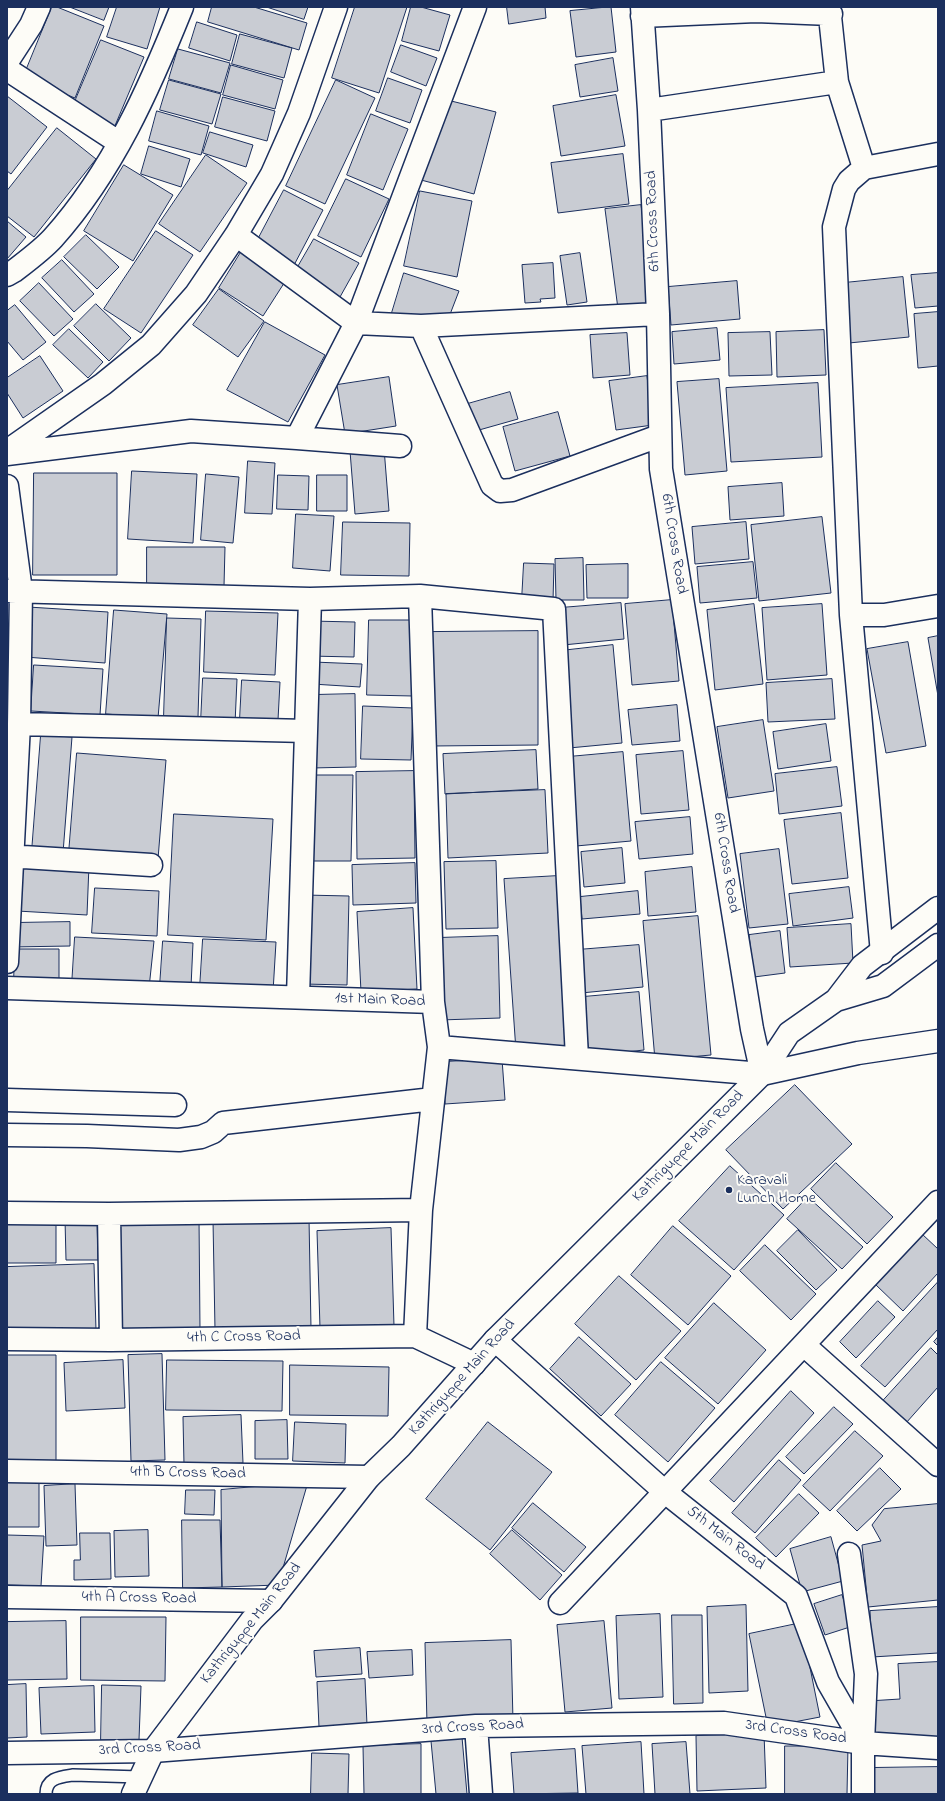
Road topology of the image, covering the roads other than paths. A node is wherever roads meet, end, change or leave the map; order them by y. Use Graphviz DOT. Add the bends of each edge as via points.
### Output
graph roads {
  1 [pos="40,7"];
  2 [pos="182,7"];
  3 [pos="336,7"];
  4 [pos="475,7"];
  5 [pos="830,11"];
  6 [pos="642,12"];
  7 [pos="8,66"];
  8 [pos="837,82"];
  9 [pos="649,110"];
  10 [pos="112,138"];
  11 [pos="938,154"];
  12 [pos="864,168"];
  13 [pos="236,235"];
  14 [pos="7,275"];
  15 [pos="658,314"];
  16 [pos="356,323"];
  17 [pos="421,326"];
  18 [pos="659,436"];
  19 [pos="297,438"];
  20 [pos="400,446"];
  21 [pos="7,452"];
  22 [pos="7,486"];
  23 [pos="14,591"];
  24 [pos="420,596"];
  25 [pos="310,599"];
  26 [pos="938,606"];
  27 [pos="851,615"];
  28 [pos="19,724"];
  29 [pos="306,731"];
  30 [pos="10,856"];
  31 [pos="151,865"];
  32 [pos="938,908"];
  33 [pos="938,945"];
  34 [pos="882,953"];
  35 [pos="7,962"];
  36 [pos="7,988"];
  37 [pos="298,998"];
  38 [pos="836,1000"];
  39 [pos="433,1002"];
  40 [pos="938,1041"];
  41 [pos="439,1047"];
  42 [pos="577,1058"];
  43 [pos="762,1074"];
  44 [pos="433,1099"];
  45 [pos="7,1100"];
  46 [pos="176,1105"];
  47 [pos="7,1135"];
  48 [pos="421,1210"];
  49 [pos="935,1210"];
  50 [pos="7,1213"];
  51 [pos="109,1214"];
  52 [pos="415,1336"];
  53 [pos="7,1339"];
  54 [pos="111,1340"];
  55 [pos="495,1340"];
  56 [pos="804,1345"];
  57 [pos="474,1364"];
  58 [pos="938,1465"];
  59 [pos="7,1471"];
  60 [pos="369,1477"];
  61 [pos="665,1492"];
  62 [pos="850,1554"];
  63 [pos="7,1597"];
  64 [pos="271,1601"];
  65 [pos="560,1603"];
  66 [pos="476,1726"];
  67 [pos="863,1743"];
  68 [pos="938,1748"];
  69 [pos="153,1751"];
  70 [pos="7,1753"];
  71 [pos="137,1786"];
  72 [pos="46,1794"];
  73 [pos="482,1794"];
  74 [pos="863,1794"];
  1 -- 7 [label="street"];
  2 -- 14 [label="street" via="143,98 120,144 102,172 52,239"];
  3 -- 13 [label="street" via="299,113 272,174"];
  4 -- 16 [label="street"];
  5 -- 6 [label="street"];
  5 -- 8 [label="street"];
  6 -- 9 [label="street, 6th Cross Road"];
  7 -- 10 [label="street"];
  8 -- 9 [label="street"];
  8 -- 12 [label="street"];
  9 -- 15 [label="street, 6th Cross Road"];
  11 -- 12 [label="street"];
  12 -- 27 [label="street" via="844,189 834,227"];
  13 -- 16 [label="street"];
  13 -- 21 [label="street" via="196,294 151,344 103,384"];
  15 -- 17 [label="street"];
  15 -- 18 [label="street, 6th Cross Road"];
  16 -- 17 [label="street"];
  16 -- 19 [label="street"];
  17 -- 18 [label="street" via="492,485 500,491 512,490"];
  18 -- 43 [label="street, 6th Cross Road" via="660,469 752,1029"];
  19 -- 20 [label="street"];
  19 -- 21 [label="street" via="191,431"];
  22 -- 23 [label="street"];
  23 -- 25 [label="street"];
  23 -- 28 [label="street"];
  24 -- 25 [label="street"];
  24 -- 39 [label="street"];
  24 -- 42 [label="street" via="554,609"];
  25 -- 29 [label="street"];
  26 -- 27 [label="street" via="884,615"];
  27 -- 34 [label="street"];
  28 -- 29 [label="street"];
  28 -- 30 [label="street"];
  29 -- 37 [label="street"];
  30 -- 31 [label="street"];
  30 -- 35 [label="street"];
  32 -- 34 [label="street, Kathriguppe Main Road"];
  33 -- 38 [label="street, Kathriguppe Main Road" via="883,986"];
  34 -- 38 [label="street, Kathriguppe Main Road" via="862,966"];
  36 -- 37 [label="street, 1st Main Road"];
  37 -- 39 [label="street, 1st Main Road"];
  38 -- 43 [label="street, Kathriguppe Main Road" via="789,1033"];
  39 -- 41 [label="street, 1st Main Road"];
  40 -- 43 [label="street" via="858,1053"];
  41 -- 42 [label="street"];
  41 -- 44 [label="street, 1st Main Road"];
  42 -- 43 [label="street"];
  43 -- 55 [label="street, Kathriguppe Main Road"];
  44 -- 47 [label="street" via="223,1123 213,1132 201,1137 179,1140"];
  44 -- 48 [label="street, 1st Main Road"];
  45 -- 46 [label="street"];
  48 -- 51 [label="street"];
  48 -- 52 [label="street, 1st Main Road"];
  49 -- 56 [label="street"];
  50 -- 51 [label="street"];
  51 -- 54 [label="street"];
  52 -- 54 [label="street, 4th C Cross Road"];
  52 -- 57 [label="street, 4th C Cross Road"];
  53 -- 54 [label="street, 4th C Cross Road"];
  55 -- 57 [label="street, Kathriguppe Main Road"];
  55 -- 61 [label="street, 5th Main Road"];
  56 -- 58 [label="street"];
  56 -- 61 [label="street"];
  57 -- 60 [label="street, Kathriguppe Main Road" via="402,1446"];
  59 -- 60 [label="street, 4th B Cross Road"];
  60 -- 64 [label="street, Kathriguppe Main Road"];
  61 -- 65 [label="street"];
  61 -- 67 [label="street, 5th Main Road" via="796,1596 828,1682"];
  62 -- 67 [label="street" via="866,1674"];
  63 -- 64 [label="street, 4th A Cross Road"];
  64 -- 69 [label="street, Kathriguppe Main Road" via="252,1620"];
  66 -- 67 [label="street, 3rd Cross Road" via="724,1723"];
  66 -- 69 [label="street, 3rd Cross Road"];
  66 -- 73 [label="street"];
  67 -- 68 [label="street, 3rd Cross Road"];
  67 -- 74 [label="street, 5th Main Road"];
  69 -- 70 [label="street, 3rd Cross Road"];
  69 -- 71 [label="street, Kathriguppe Main Road"];
  71 -- 72 [label="lane" via="73,1775 53,1779 47,1784"];
}
